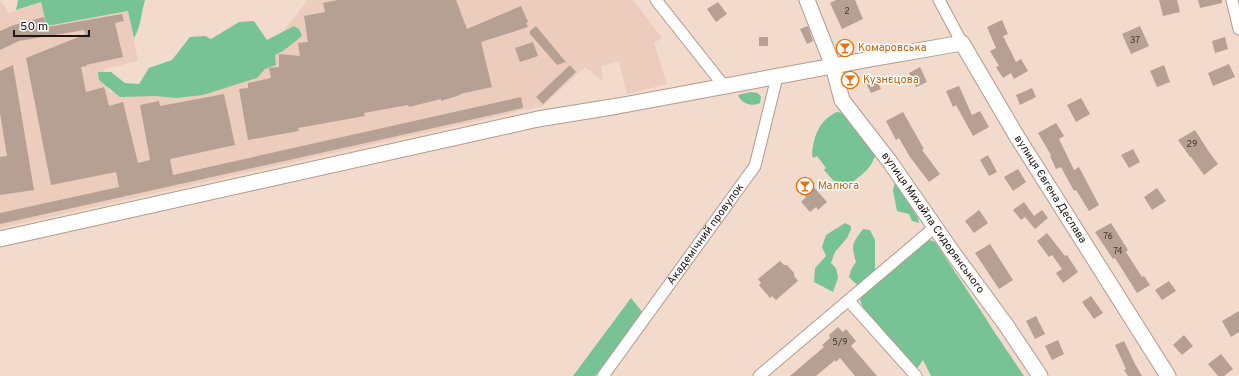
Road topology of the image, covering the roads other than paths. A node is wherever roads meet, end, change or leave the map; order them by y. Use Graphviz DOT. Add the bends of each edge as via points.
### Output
graph roads {
  1 [pos="656,0"];
  2 [pos="807,0"];
  3 [pos="939,0"];
  4 [pos="1232,0"];
  5 [pos="1239,29"];
  6 [pos="962,43"];
  7 [pos="833,66"];
  8 [pos="777,77"];
  9 [pos="724,86"];
  10 [pos="935,227"];
  11 [pos="0,239"];
  12 [pos="849,301"];
  13 [pos="603,376"];
  14 [pos="759,376"];
  15 [pos="916,376"];
  16 [pos="1040,376"];
  17 [pos="1168,376"];
  1 -- 9 [label="street"];
  2 -- 7 [label="street, вулиця Михайла Сидорянського"];
  3 -- 6 [label="street, вулиця Євгена Деслава"];
  4 -- 5 [label="street"];
  6 -- 7 [label="street"];
  6 -- 17 [label="street, вулиця Євгена Деслава" via="1016,135"];
  7 -- 8 [label="street"];
  7 -- 10 [label="street, вулиця Михайла Сидорянського" via="842,100 890,162"];
  8 -- 9 [label="street"];
  8 -- 13 [label="street, Академічний провулок" via="755,166"];
  9 -- 11 [label="street" via="538,119"];
  10 -- 12 [label="street"];
  10 -- 16 [label="street, вулиця Михайла Сидорянського"];
  12 -- 14 [label="street"];
  12 -- 15 [label="street"];
}
